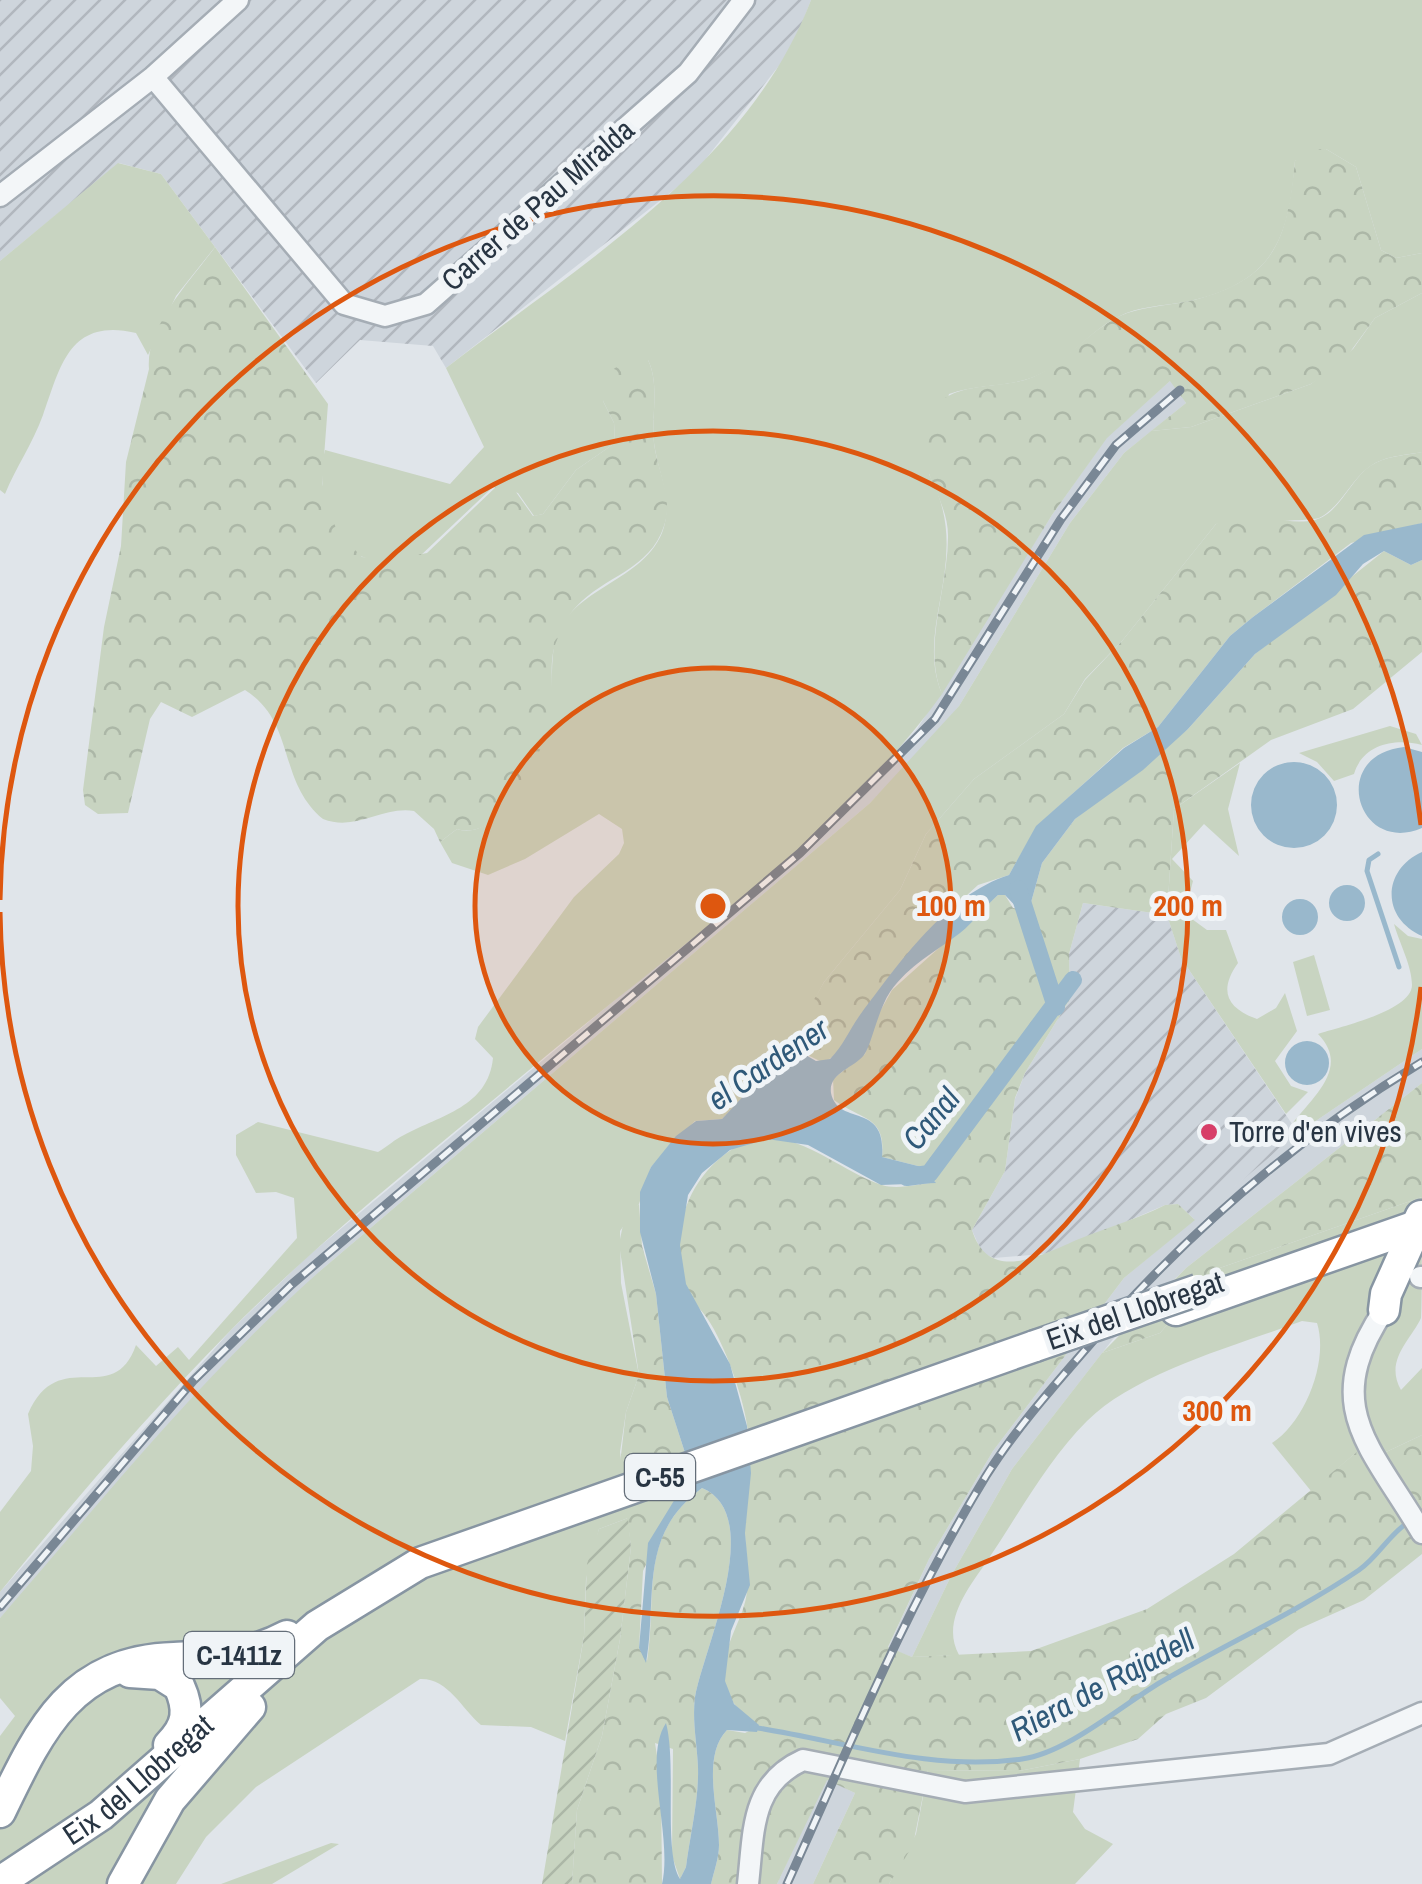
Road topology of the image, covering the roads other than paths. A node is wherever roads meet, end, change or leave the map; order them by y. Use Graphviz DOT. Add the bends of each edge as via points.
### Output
graph roads {
  1 [pos="238,0"];
  2 [pos="744,0"];
  3 [pos="153,77"];
  4 [pos="0,196"];
  5 [pos="1420,1222"];
  6 [pos="1355,1240"];
  7 [pos="1421,1276"];
  8 [pos="1385,1302"];
  9 [pos="1422,1533"];
  10 [pos="474,1547"];
  11 [pos="358,1597"];
  12 [pos="107,1674"];
  13 [pos="280,1676"];
  14 [pos="1422,1714"];
  15 [pos="0,1812"];
  16 [pos="101,1815"];
  17 [pos="0,1882"];
  18 [pos="24,1884"];
  19 [pos="123,1884"];
  20 [pos="748,1884"];
  1 -- 3 [label="street"];
  2 -- 3 [label="street, Carrer de Pau Miralda" via="688,74 426,304 385,316 344,304"];
  3 -- 4 [label="street"];
  5 -- 6 [label="highway, Eix del Llobregat / C-55"];
  5 -- 8 [label="highway"];
  6 -- 8 [label="highway" via="1377,1256"];
  6 -- 10 [label="highway, Eix del Llobregat / C-55, bridge"];
  7 -- 8 [label="highway"];
  8 -- 9 [label="street" via="1357,1355 1351,1383 1356,1415"];
  10 -- 11 [label="highway, Eix del Llobregat / C-55" via="420,1563"];
  10 -- 13 [label="highway, Eix del Llobregat / C-55" via="367,1607"];
  11 -- 12 [label="highway, C-1411z" via="332,1604 290,1635 248,1654 144,1659"];
  11 -- 16 [label="highway, Eix del Llobregat / C-55" via="274,1661"];
  12 -- 15 [label="highway" via="74,1693 42,1729"];
  12 -- 16 [label="highway, C-1411z" via="169,1678 179,1686 187,1714 174,1741 117,1791"];
  13 -- 18 [label="highway, Eix del Llobregat / C-55" via="86,1842"];
  13 -- 19 [label="highway" via="188,1775"];
  14 -- 20 [label="street" via="1329,1754 965,1792 803,1760 780,1770 760,1798"];
  16 -- 17 [label="highway, Eix del Llobregat / C-55"];
}
